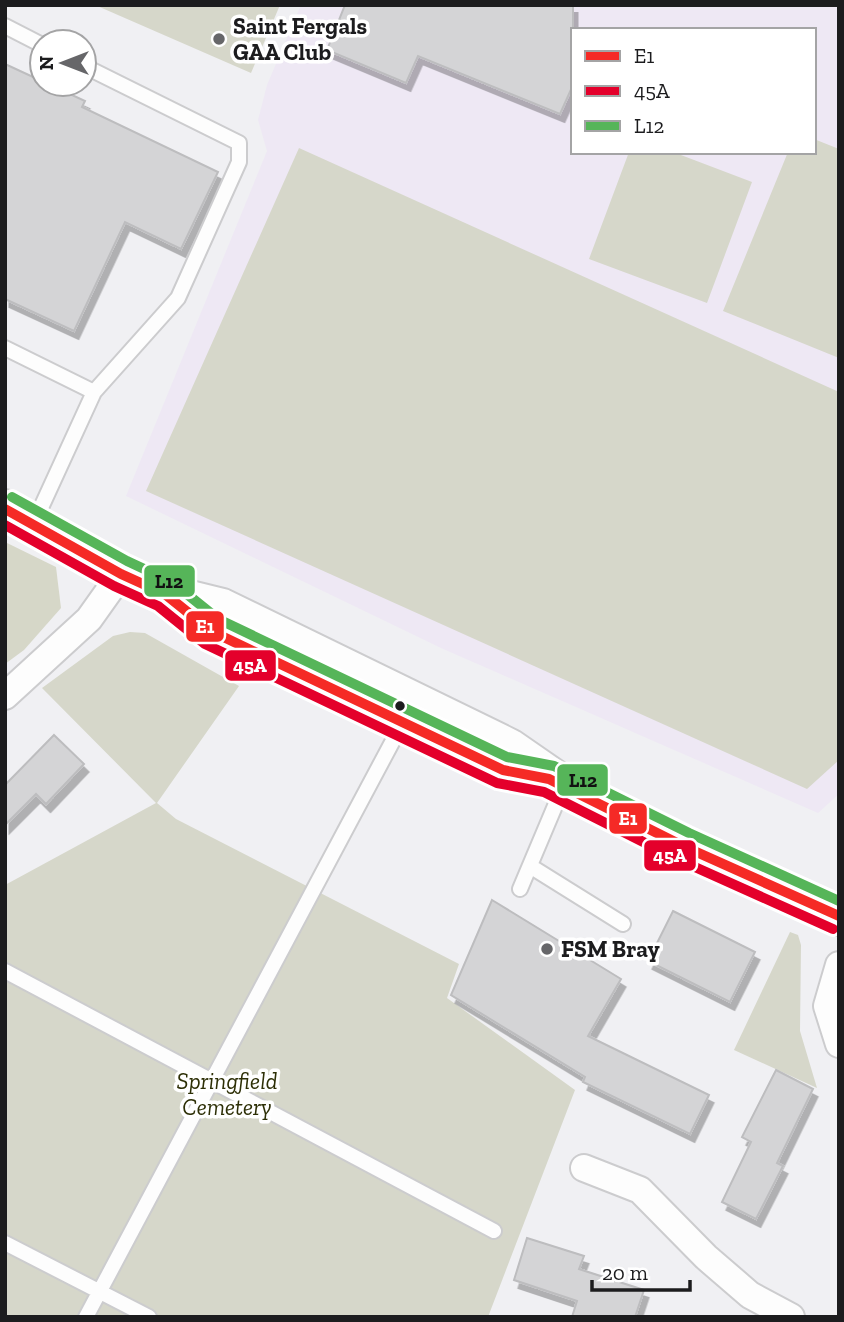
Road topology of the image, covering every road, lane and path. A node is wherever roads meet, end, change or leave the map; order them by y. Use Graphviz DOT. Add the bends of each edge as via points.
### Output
graph roads {
  1 [pos="5,26"];
  2 [pos="28,38"];
  3 [pos="98,73"];
  4 [pos="5,348"];
  5 [pos="94,392"];
  6 [pos="19,516"];
  7 [pos="121,574"];
  8 [pos="5,696"];
  9 [pos="408,712"];
  10 [pos="557,783"];
  11 [pos="530,866"];
  12 [pos="520,889"];
  13 [pos="839,916"];
  14 [pos="623,924"];
  15 [pos="839,965"];
  16 [pos="5,971"];
  17 [pos="839,1044"];
  18 [pos="213,1079"];
  19 [pos="584,1168"];
  20 [pos="494,1231"];
  21 [pos="5,1243"];
  22 [pos="99,1291"];
  23 [pos="86,1317"];
  24 [pos="149,1317"];
  25 [pos="791,1317"];
  1 -- 2 [label="lane"];
  3 -- 5 [label="lane" via="239,143 239,162 178,298"];
  4 -- 5 [label="lane"];
  5 -- 6 [label="lane"];
  6 -- 7 [label="main road"];
  7 -- 8 [label="street" via="89,619"];
  7 -- 9 [label="main road" via="165,594 222,608"];
  9 -- 10 [label="main road" via="503,770"];
  9 -- 18 [label="lane"];
  10 -- 11 [label="lane"];
  10 -- 13 [label="main road"];
  11 -- 12 [label="lane"];
  11 -- 14 [label="lane"];
  15 -- 17 [label="street" via="827,1006"];
  16 -- 18 [label="lane"];
  18 -- 20 [label="lane"];
  18 -- 22 [label="lane"];
  19 -- 25 [label="street" via="640,1190 750,1295"];
  21 -- 22 [label="lane"];
  22 -- 23 [label="lane"];
  22 -- 24 [label="lane"];
}
